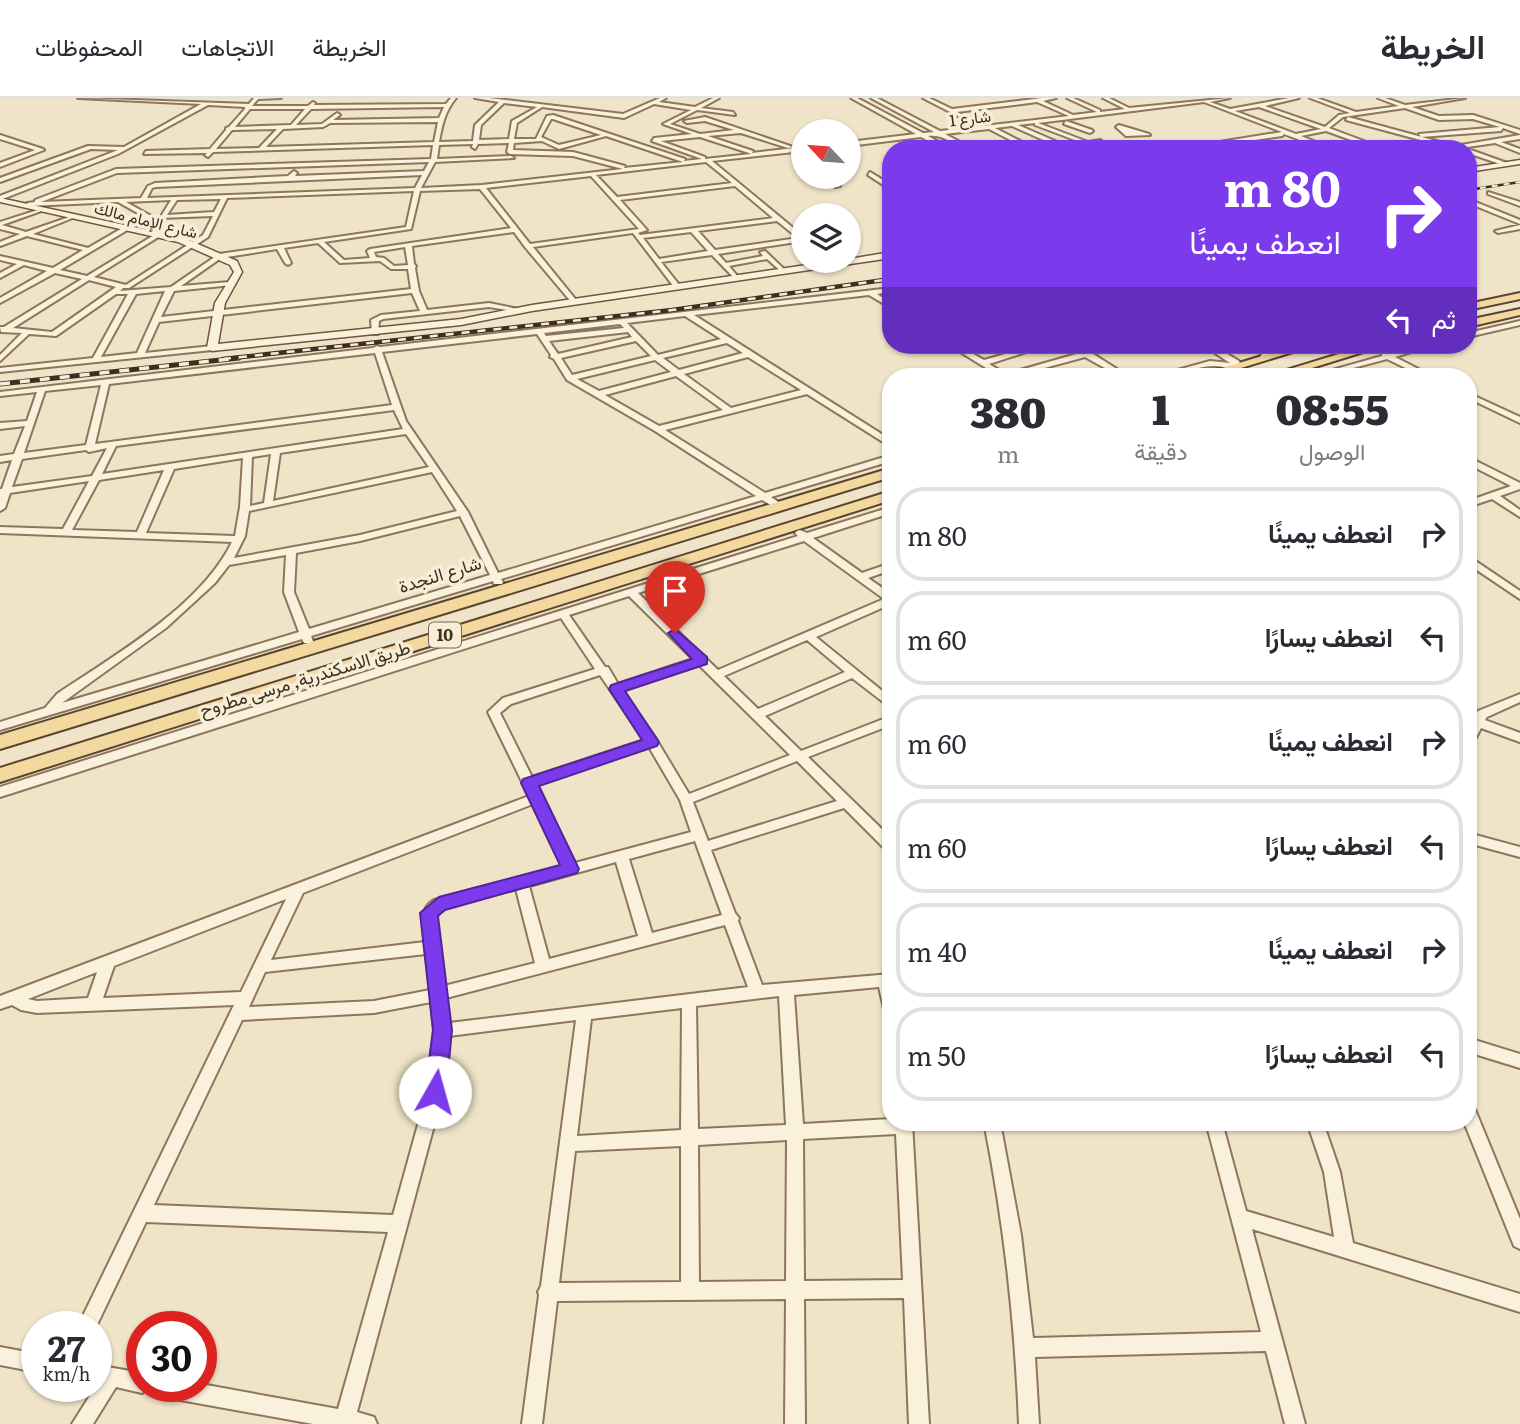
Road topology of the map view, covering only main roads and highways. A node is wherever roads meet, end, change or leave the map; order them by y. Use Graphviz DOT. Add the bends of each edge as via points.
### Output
graph roads {
  1 [pos="1520,296"];
  2 [pos="1477,305"];
  3 [pos="1519,321"];
  4 [pos="1477,322"];
  5 [pos="1277,354"];
  6 [pos="1357,354"];
  7 [pos="1228,368"];
  8 [pos="1298,368"];
  9 [pos="882,473"];
  10 [pos="882,499"];
  11 [pos="387,625"];
  12 [pos="347,637"];
  13 [pos="399,649"];
  14 [pos="361,661"];
  15 [pos="0,742"];
  16 [pos="0,775"];
  1 -- 2 [label="main road"];
  3 -- 4 [label="main road" via="1498,317"];
  5 -- 7 [label="main road"];
  6 -- 8 [label="main road"];
  9 -- 11 [label="main road, طريق الاسكندرية, مرسى مطروح / 10" via="770,500 595,553"];
  10 -- 13 [label="main road, طريق الاسكندرية, مرسى مطروح / 10" via="798,532 533,615"];
  11 -- 12 [label="main road, طريق الاسكندرية, مرسى مطروح / 10"];
  11 -- 13 [label="main road" via="385,639"];
  12 -- 14 [label="main road" via="361,650"];
  12 -- 15 [label="main road, طريق الاسكندرية, مرسى مطروح / 10" via="308,641"];
  13 -- 14 [label="main road, طريق الاسكندرية, مرسى مطروح / 10"];
  14 -- 16 [label="main road, طريق الاسكندرية, مرسى مطروح / 10"];
}
